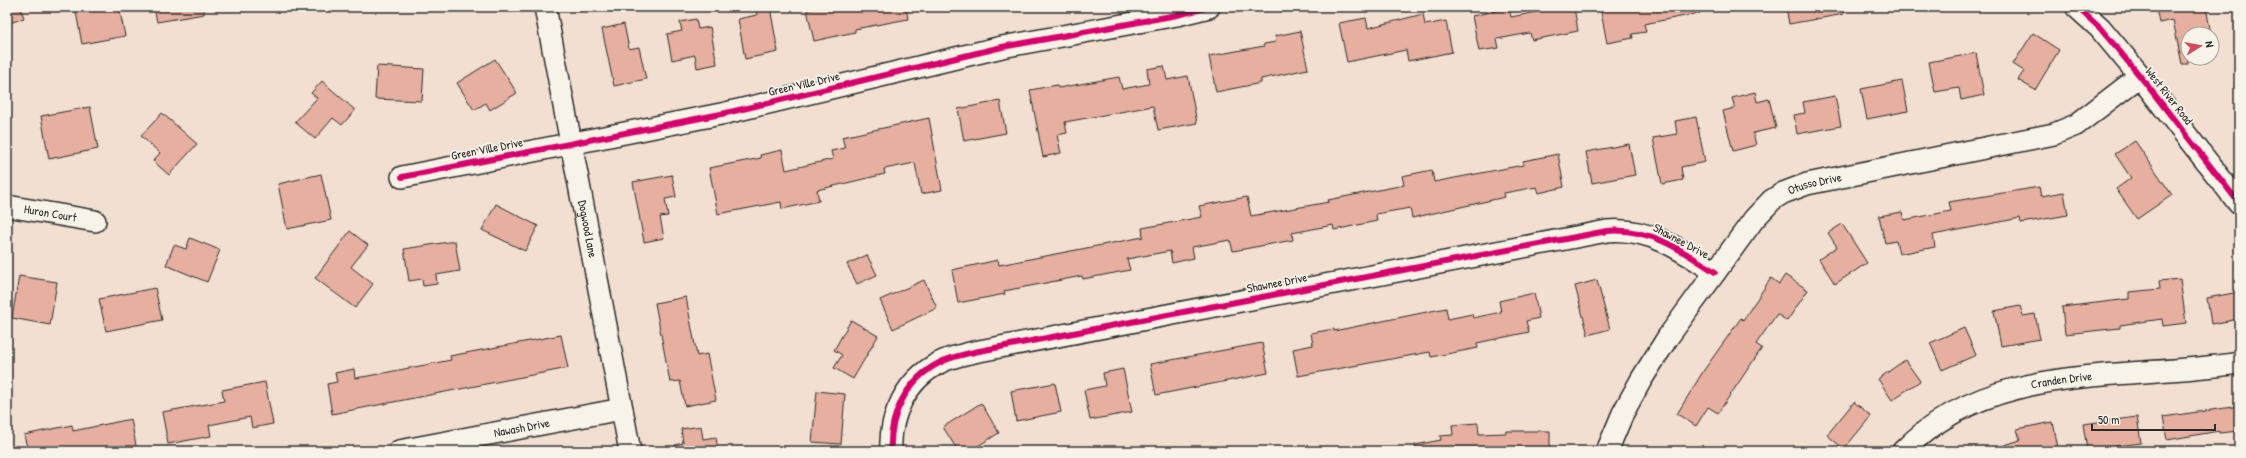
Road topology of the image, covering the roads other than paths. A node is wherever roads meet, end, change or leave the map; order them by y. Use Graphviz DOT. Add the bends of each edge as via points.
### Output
graph roads {
  1 [pos="545,7"];
  2 [pos="1209,7"];
  3 [pos="2077,7"];
  4 [pos="2140,76"];
  5 [pos="572,144"];
  6 [pos="402,177"];
  7 [pos="2239,203"];
  8 [pos="7,206"];
  9 [pos="95,221"];
  10 [pos="1715,272"];
  11 [pos="2239,363"];
  12 [pos="622,409"];
  13 [pos="399,451"];
  14 [pos="630,451"];
  15 [pos="892,451"];
  16 [pos="1607,451"];
  17 [pos="1903,451"];
  1 -- 5 [label="street, Dogwood Lane"];
  2 -- 5 [label="street, Green Ville Drive" via="1177,16 1002,47 726,113"];
  3 -- 4 [label="main road, West River Road" via="2100,28"];
  4 -- 7 [label="main road, West River Road"];
  4 -- 10 [label="street, Otusso Drive" via="2076,125 2054,134 1943,155 1795,188 1762,209"];
  5 -- 6 [label="street, Green Ville Drive"];
  5 -- 12 [label="street, Dogwood Lane"];
  8 -- 9 [label="street, Huron Court"];
  10 -- 15 [label="street, Shawnee Drive" via="1669,244 1647,234 1625,230 1607,231 974,352 938,364 916,380 895,414"];
  10 -- 16 [label="street, Otusso Drive" via="1641,380"];
  11 -- 17 [label="street, Cranden Drive" via="2085,376 2001,391 1947,417"];
  12 -- 13 [label="street, Nawash Drive"];
  12 -- 14 [label="street, Dogwood Lane"];
}
